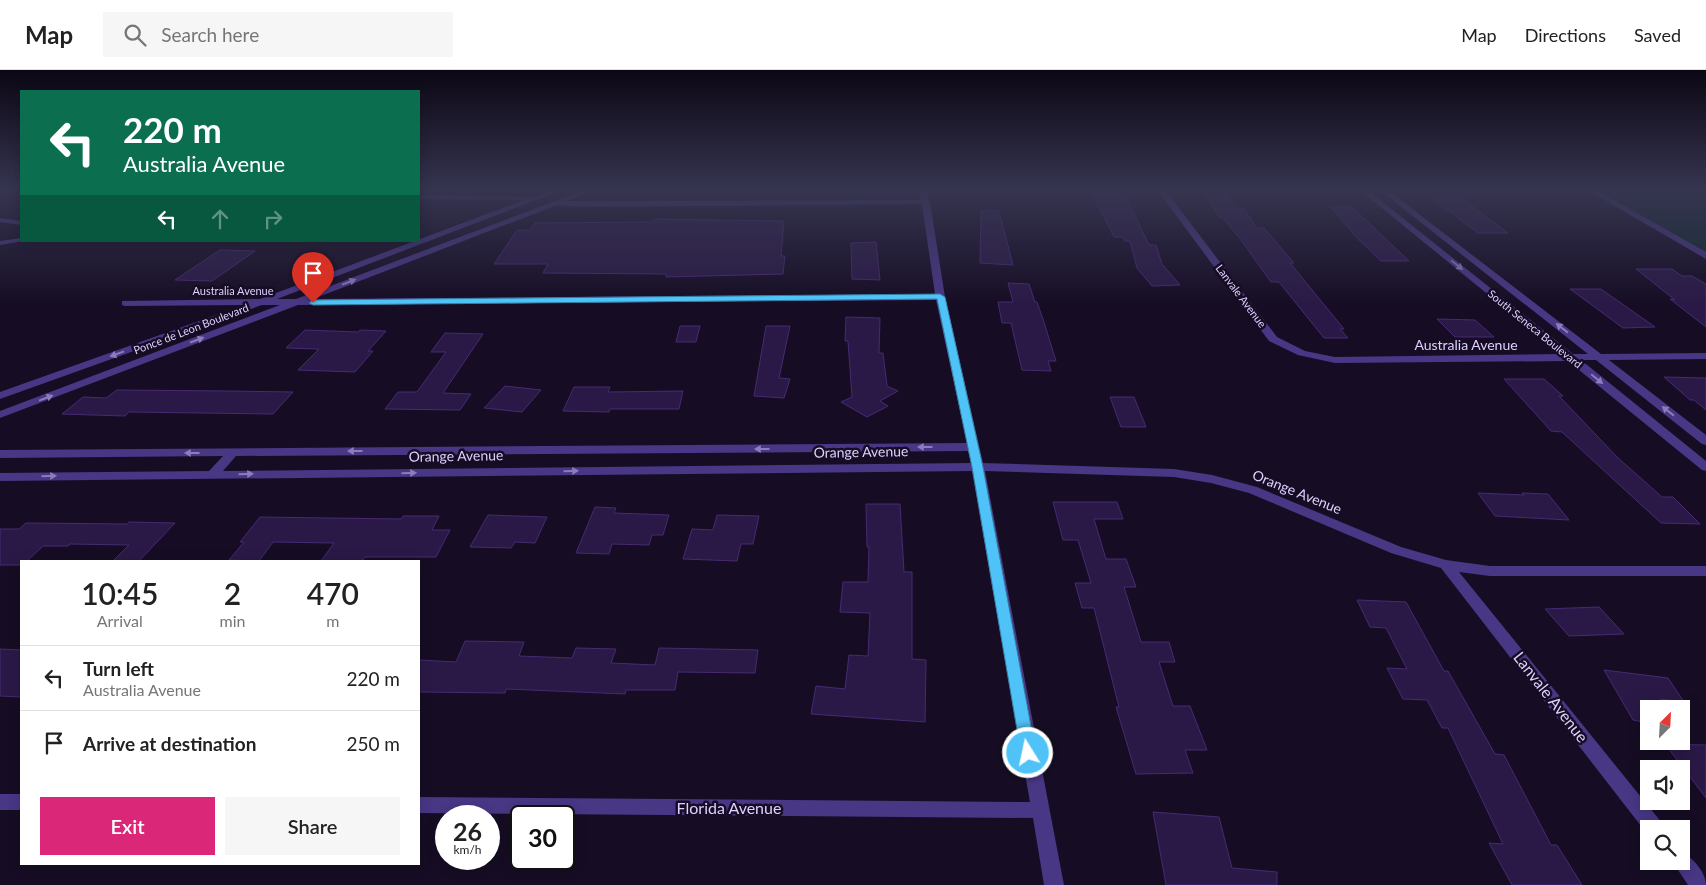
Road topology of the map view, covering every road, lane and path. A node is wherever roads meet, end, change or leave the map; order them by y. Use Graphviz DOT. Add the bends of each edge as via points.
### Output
graph roads {
  1 [pos="454,229"];
  2 [pos="486,229"];
  3 [pos="929,229"];
  4 [pos="1190,229"];
  5 [pos="1412,229"];
  6 [pos="1434,229"];
  7 [pos="1659,229"];
  8 [pos="20,240"];
  9 [pos="420,242"];
  10 [pos="420,242"];
  11 [pos="0,243"];
  12 [pos="1706,256"];
  13 [pos="940,297"];
  14 [pos="125,303"];
  15 [pos="258,303"];
  16 [pos="294,303"];
  17 [pos="1287,347"];
  18 [pos="1706,356"];
  19 [pos="1572,358"];
  20 [pos="1600,358"];
  21 [pos="0,396"];
  22 [pos="0,415"];
  23 [pos="1706,441"];
  24 [pos="974,447"];
  25 [pos="695,449"];
  26 [pos="458,451"];
  27 [pos="234,452"];
  28 [pos="0,454"];
  29 [pos="978,467"];
  30 [pos="1706,467"];
  31 [pos="691,470"];
  32 [pos="447,472"];
  33 [pos="212,474"];
  34 [pos="0,477"];
  35 [pos="1446,565"];
  36 [pos="1706,571"];
  37 [pos="0,802"];
  38 [pos="20,802"];
  39 [pos="420,805"];
  40 [pos="1038,810"];
  41 [pos="1648,820"];
  42 [pos="1688,870"];
  43 [pos="1054,885"];
  44 [pos="1700,885"];
  1 -- 9 [label="street, Ponce de Leon Boulevard"];
  16 -- 2 [label="street, Ponce de Leon Boulevard, one-way"];
  3 -- 13 [label="street"];
  4 -- 17 [label="street, Lanvale Avenue" via="1273,340"];
  5 -- 19 [label="street, South Seneca Boulevard, one-way"];
  20 -- 6 [label="street, South Seneca Boulevard, one-way"];
  7 -- 12 [label="street"];
  8 -- 11 [label="lane"];
  10 -- 15 [label="street, Ponce de Leon Boulevard"];
  13 -- 16 [label="street, Australia Avenue"];
  13 -- 24 [label="street"];
  14 -- 15 [label="street, Australia Avenue"];
  15 -- 16 [label="street, Australia Avenue"];
  15 -- 21 [label="street, Ponce de Leon Boulevard, one-way"];
  22 -- 16 [label="street, Ponce de Leon Boulevard, one-way"];
  17 -- 19 [label="street, Australia Avenue" via="1335,360"];
  18 -- 20 [label="street, Australia Avenue"];
  19 -- 20 [label="street, Australia Avenue"];
  19 -- 30 [label="street, South Seneca Boulevard, one-way"];
  23 -- 20 [label="street, South Seneca Boulevard, one-way"];
  24 -- 25 [label="street, Orange Avenue, one-way"];
  24 -- 29 [label="street"];
  25 -- 26 [label="street, Orange Avenue"];
  25 -- 31 [label="street"];
  26 -- 27 [label="street, Orange Avenue, one-way"];
  26 -- 32 [label="street"];
  27 -- 28 [label="street, Orange Avenue, one-way"];
  27 -- 33 [label="street"];
  29 -- 31 [label="street, Orange Avenue"];
  29 -- 35 [label="street, Orange Avenue" via="1174,473 1212,479 1253,490 1396,550"];
  29 -- 40 [label="street"];
  32 -- 31 [label="street, Orange Avenue, one-way"];
  33 -- 32 [label="street, Orange Avenue, one-way"];
  34 -- 33 [label="street, Orange Avenue, one-way"];
  35 -- 36 [label="street, Orange Avenue" via="1490,571"];
  35 -- 41 [label="street, Lanvale Avenue"];
  37 -- 38 [label="street"];
  39 -- 40 [label="street, Florida Avenue"];
  40 -- 43 [label="street"];
  42 -- 44 [label="street"];
}
